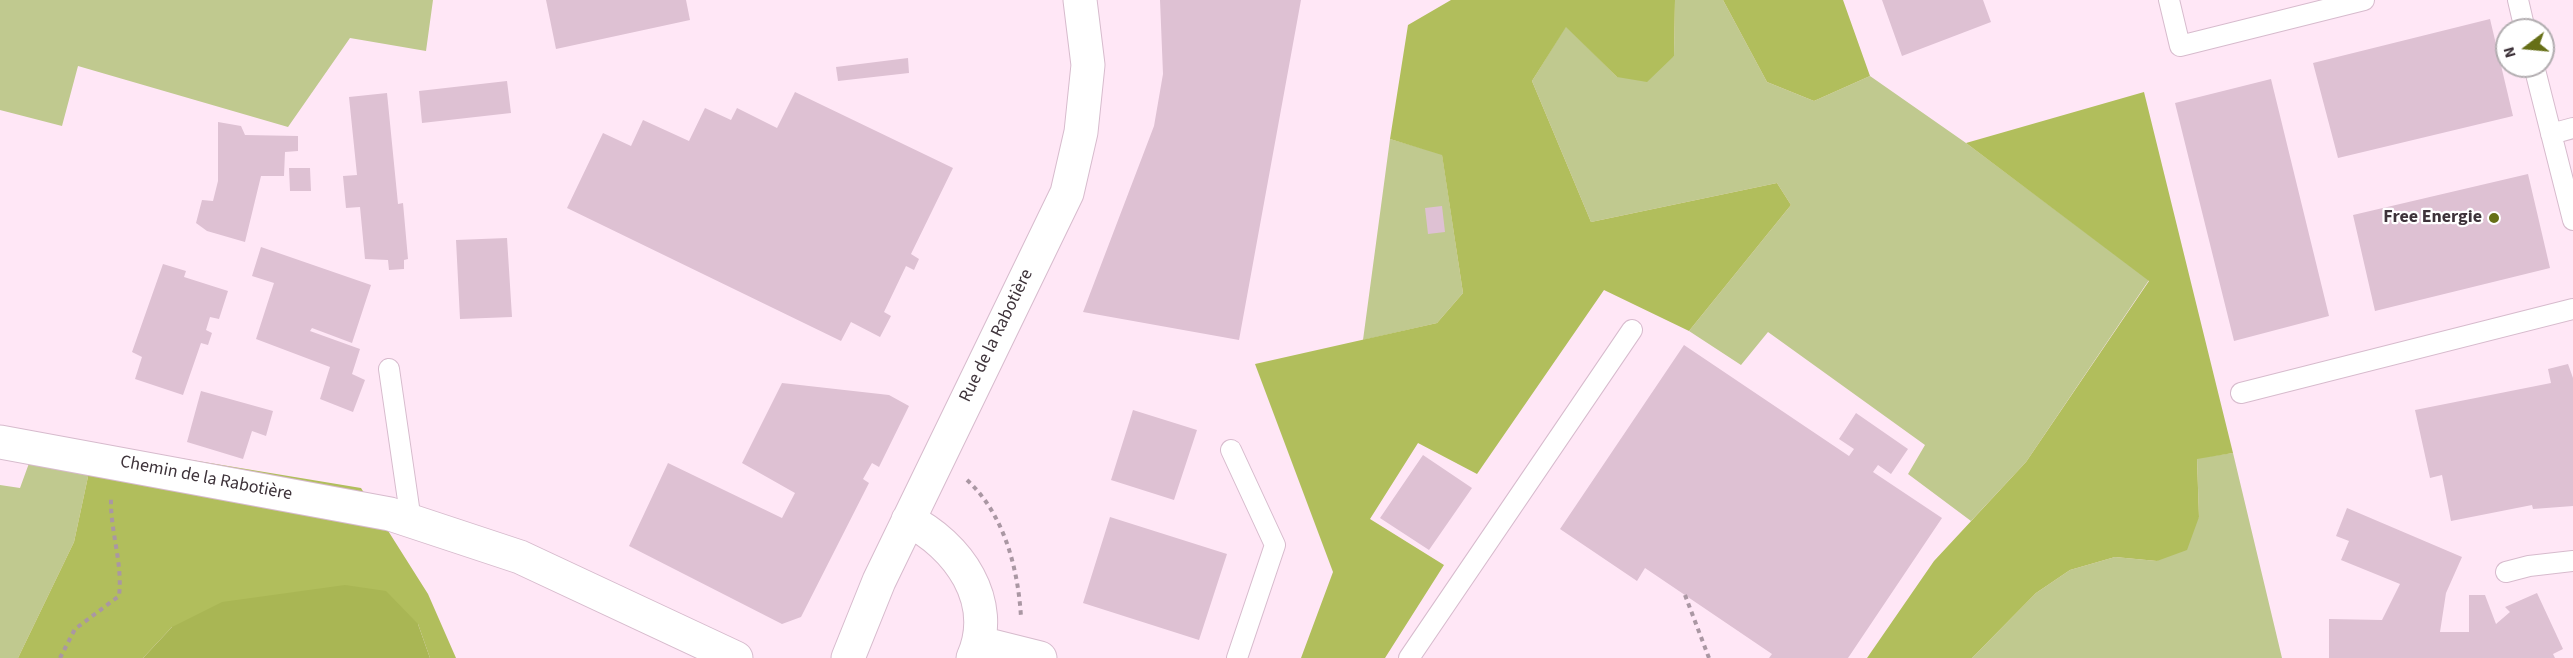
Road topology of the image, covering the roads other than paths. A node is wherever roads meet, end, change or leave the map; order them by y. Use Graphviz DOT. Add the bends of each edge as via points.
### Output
graph roads {
  1 [pos="1080,0"];
  2 [pos="2169,0"];
  3 [pos="2364,0"];
  4 [pos="2518,0"];
  5 [pos="2314,6"];
  6 [pos="2522,18"];
  7 [pos="2537,78"];
  8 [pos="2573,128"];
  9 [pos="2551,134"];
  10 [pos="2573,220"];
  11 [pos="2573,309"];
  12 [pos="1632,330"];
  13 [pos="389,369"];
  14 [pos="2241,393"];
  15 [pos="0,442"];
  16 [pos="1231,450"];
  17 [pos="908,520"];
  18 [pos="411,521"];
  19 [pos="2573,561"];
  20 [pos="2506,572"];
  21 [pos="977,650"];
  22 [pos="1028,654"];
  23 [pos="736,658"];
  24 [pos="848,658"];
  25 [pos="1237,658"];
  26 [pos="1409,658"];
  1 -- 17 [label="street, Rue de la Rabotière" via="1088,65 1081,132 1067,193"];
  2 -- 5 [label="lane" via="2180,46"];
  3 -- 5 [label="lane"];
  4 -- 6 [label="lane"];
  7 -- 9 [label="lane"];
  8 -- 9 [label="lane"];
  9 -- 10 [label="lane"];
  11 -- 14 [label="lane"];
  12 -- 26 [label="lane"];
  13 -- 18 [label="lane"];
  15 -- 18 [label="street, Chemin de la Rabotière"];
  16 -- 25 [label="lane" via="1275,545"];
  17 -- 21 [label="street" via="942,540 968,574 980,612"];
  17 -- 24 [label="street, Rue de la Rabotière"];
  18 -- 23 [label="street, Chemin de la Rabotière" via="520,557"];
  19 -- 20 [label="lane"];
  21 -- 22 [label="street"];
}
